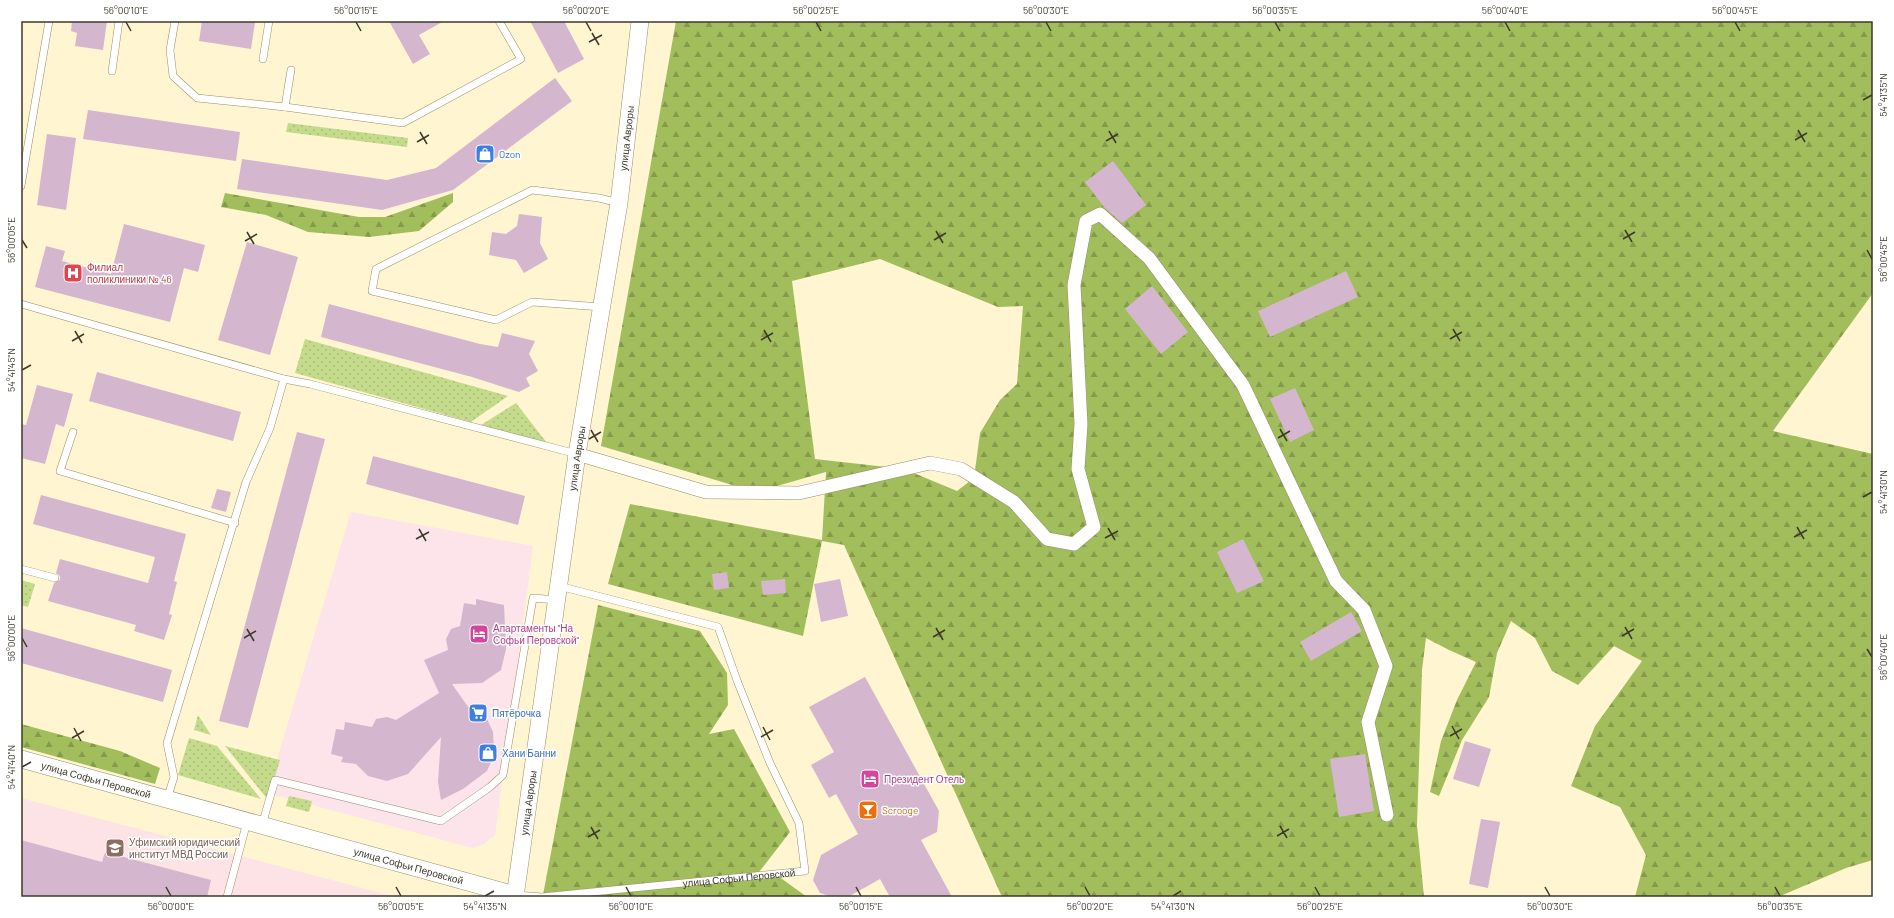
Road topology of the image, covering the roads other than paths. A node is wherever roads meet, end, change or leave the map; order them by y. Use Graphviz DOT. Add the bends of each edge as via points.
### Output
graph roads {
  1 [pos="49,21"];
  2 [pos="119,21"];
  3 [pos="175,21"];
  4 [pos="269,21"];
  5 [pos="499,21"];
  6 [pos="640,21"];
  7 [pos="263,59"];
  8 [pos="292,70"];
  9 [pos="112,71"];
  10 [pos="285,107"];
  11 [pos="21,186"];
  12 [pos="619,203"];
  13 [pos="21,304"];
  14 [pos="603,307"];
  15 [pos="284,379"];
  16 [pos="72,432"];
  17 [pos="577,454"];
  18 [pos="235,523"];
  19 [pos="21,569"];
  20 [pos="55,578"];
  21 [pos="558,593"];
  22 [pos="21,759"];
  23 [pos="167,800"];
  24 [pos="1387,815"];
  25 [pos="255,824"];
  26 [pos="515,896"];
  27 [pos="227,897"];
  1 -- 11 [label="lane"];
  2 -- 9 [label="lane"];
  3 -- 10 [label="lane" via="170,50 172,76 197,98"];
  4 -- 7 [label="lane"];
  5 -- 10 [label="lane" via="521,59 403,123"];
  6 -- 12 [label="street, улица Авроры"];
  8 -- 10 [label="lane"];
  12 -- 14 [label="street, улица Авроры"];
  12 -- 14 [label="lane" via="532,190 376,269 372,291 496,320 532,302"];
  13 -- 15 [label="lane"];
  14 -- 17 [label="street, улица Авроры"];
  15 -- 17 [label="lane"];
  15 -- 18 [label="lane" via="270,428 246,482"];
  16 -- 18 [label="lane" via="60,471"];
  17 -- 21 [label="street, улица Авроры"];
  17 -- 24 [label="street" via="706,492 799,493 930,463 961,468 1014,502 1047,540 1074,544 1094,527 1078,469 1081,424 1074,285 1086,221 1100,214 1149,258 1243,385 1336,581 1364,610 1386,666 1368,722"];
  18 -- 23 [label="lane" via="167,743 174,777"];
  19 -- 20 [label="lane"];
  21 -- 25 [label="lane" via="533,598 503,775 490,787 441,821 275,780"];
  21 -- 26 [label="street, улица Авроры"];
  21 -- 26 [label="lane, улица Софьи Перовской" via="718,627 770,763 799,823 805,871 542,897"];
  22 -- 23 [label="street, улица Софьи Перовской"];
  23 -- 25 [label="street, улица Софьи Перовской"];
  25 -- 26 [label="street, улица Софьи Перовской"];
  25 -- 27 [label="lane"];
}
